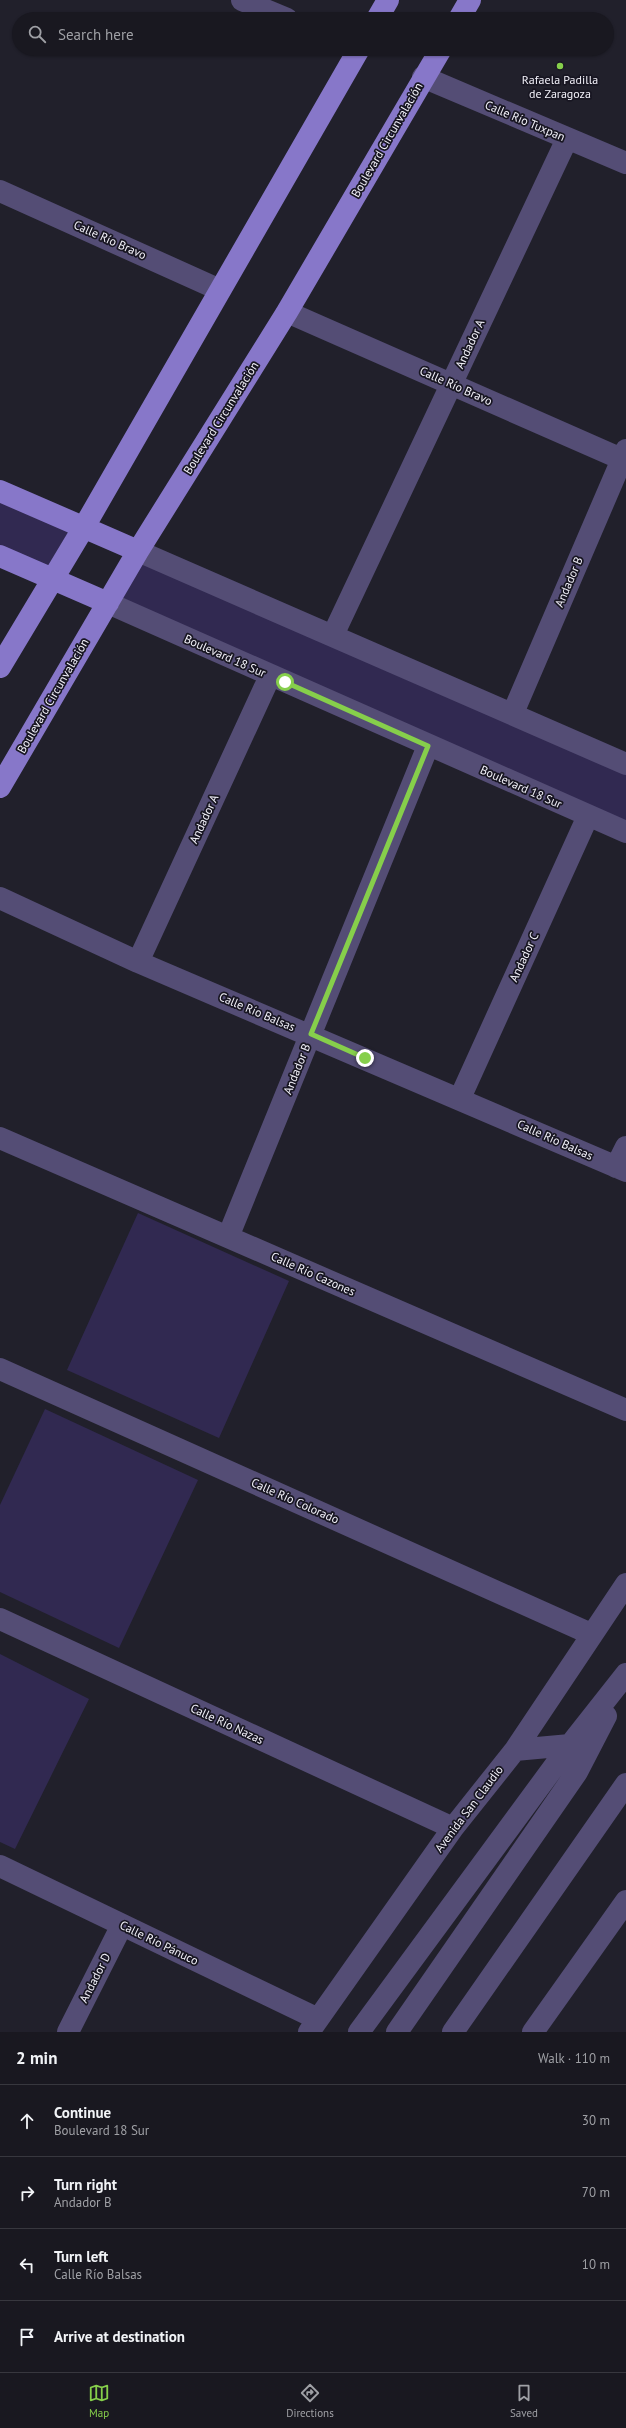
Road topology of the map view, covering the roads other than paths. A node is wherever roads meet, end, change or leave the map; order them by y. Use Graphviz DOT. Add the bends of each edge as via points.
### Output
graph roads {
  1 [pos="242,0"];
  2 [pos="388,0"];
  3 [pos="470,0"];
  4 [pos="270,12"];
  5 [pos="381,12"];
  6 [pos="463,12"];
  7 [pos="355,56"];
  8 [pos="436,56"];
  9 [pos="423,77"];
  10 [pos="567,139"];
  11 [pos="626,163"];
  12 [pos="0,192"];
  13 [pos="220,290"];
  14 [pos="287,312"];
  15 [pos="451,384"];
  16 [pos="625,456"];
  17 [pos="0,491"];
  18 [pos="84,527"];
  19 [pos="138,551"];
  20 [pos="0,556"];
  21 [pos="54,579"];
  22 [pos="108,603"];
  23 [pos="333,635"];
  24 [pos="0,667"];
  25 [pos="270,676"];
  26 [pos="513,713"];
  27 [pos="428,746"];
  28 [pos="626,764"];
  29 [pos="0,787"];
  30 [pos="588,816"];
  31 [pos="626,832"];
  32 [pos="0,898"];
  33 [pos="138,962"];
  34 [pos="311,1034"];
  35 [pos="460,1098"];
  36 [pos="0,1138"];
  37 [pos="626,1147"];
  38 [pos="621,1169"];
  39 [pos="228,1237"];
  40 [pos="0,1369"];
  41 [pos="626,1410"];
  42 [pos="626,1584"];
  43 [pos="0,1619"];
  44 [pos="591,1634"];
  45 [pos="626,1674"];
  46 [pos="626,1678"];
  47 [pos="570,1746"];
  48 [pos="515,1750"];
  49 [pos="626,1784"];
  50 [pos="453,1828"];
  51 [pos="0,1866"];
  52 [pos="626,1901"];
  53 [pos="122,1925"];
  54 [pos="313,2026"];
  55 [pos="68,2032"];
  56 [pos="360,2032"];
  57 [pos="397,2032"];
  58 [pos="452,2032"];
  59 [pos="533,2032"];
  1 -- 4 [label="street"];
  2 -- 5 [label="main road"];
  3 -- 6 [label="main road"];
  7 -- 13 [label="main road"];
  8 -- 9 [label="main road, Boulevard Circunvalación"];
  9 -- 10 [label="street, Calle Río Tuxpan"];
  9 -- 14 [label="main road, Boulevard Circunvalación"];
  10 -- 11 [label="street, Calle Río Tuxpan"];
  10 -- 15 [label="street, Andador A"];
  12 -- 13 [label="street, Calle Río Bravo"];
  13 -- 18 [label="main road"];
  14 -- 15 [label="street, Calle Río Bravo"];
  14 -- 19 [label="main road, Boulevard Circunvalación"];
  15 -- 16 [label="street, Calle Río Bravo"];
  15 -- 23 [label="street, Andador A"];
  16 -- 26 [label="street, Andador B"];
  17 -- 18 [label="main road"];
  18 -- 19 [label="main road"];
  18 -- 21 [label="main road"];
  19 -- 22 [label="main road, Boulevard Circunvalación"];
  19 -- 23 [label="street"];
  20 -- 21 [label="main road, Boulevard 18 Sur"];
  21 -- 22 [label="main road, Boulevard 18 Sur"];
  21 -- 24 [label="main road"];
  22 -- 25 [label="street, Boulevard 18 Sur"];
  22 -- 29 [label="main road, Boulevard Circunvalación"];
  23 -- 26 [label="street"];
  25 -- 27 [label="street, Boulevard 18 Sur"];
  25 -- 33 [label="street, Andador A"];
  26 -- 28 [label="street"];
  27 -- 30 [label="street, Boulevard 18 Sur"];
  27 -- 34 [label="street, Andador B"];
  30 -- 31 [label="street, Boulevard 18 Sur"];
  30 -- 35 [label="street, Andador C"];
  32 -- 33 [label="street, Calle Río Balsas"];
  33 -- 34 [label="street, Calle Río Balsas"];
  34 -- 35 [label="street, Calle Río Balsas"];
  34 -- 39 [label="street, Andador B"];
  35 -- 38 [label="street, Calle Río Balsas"];
  36 -- 39 [label="street, Calle Río Cazones"];
  37 -- 38 [label="street"];
  39 -- 41 [label="street, Calle Río Cazones"];
  40 -- 44 [label="street, Calle Río Colorado"];
  42 -- 44 [label="street, Avenida San Claudio"];
  43 -- 50 [label="street, Calle Río Nazas"];
  44 -- 48 [label="street, Avenida San Claudio"];
  45 -- 47 [label="street"];
  46 -- 57 [label="street" via="577,1772"];
  47 -- 48 [label="street"];
  47 -- 56 [label="street"];
  48 -- 50 [label="street, Avenida San Claudio"];
  49 -- 58 [label="street"];
  50 -- 54 [label="street, Avenida San Claudio"];
  51 -- 53 [label="street, Calle Río Pánuco"];
  52 -- 59 [label="street"];
  53 -- 54 [label="street, Calle Río Pánuco"];
  53 -- 55 [label="street, Andador D"];
}
